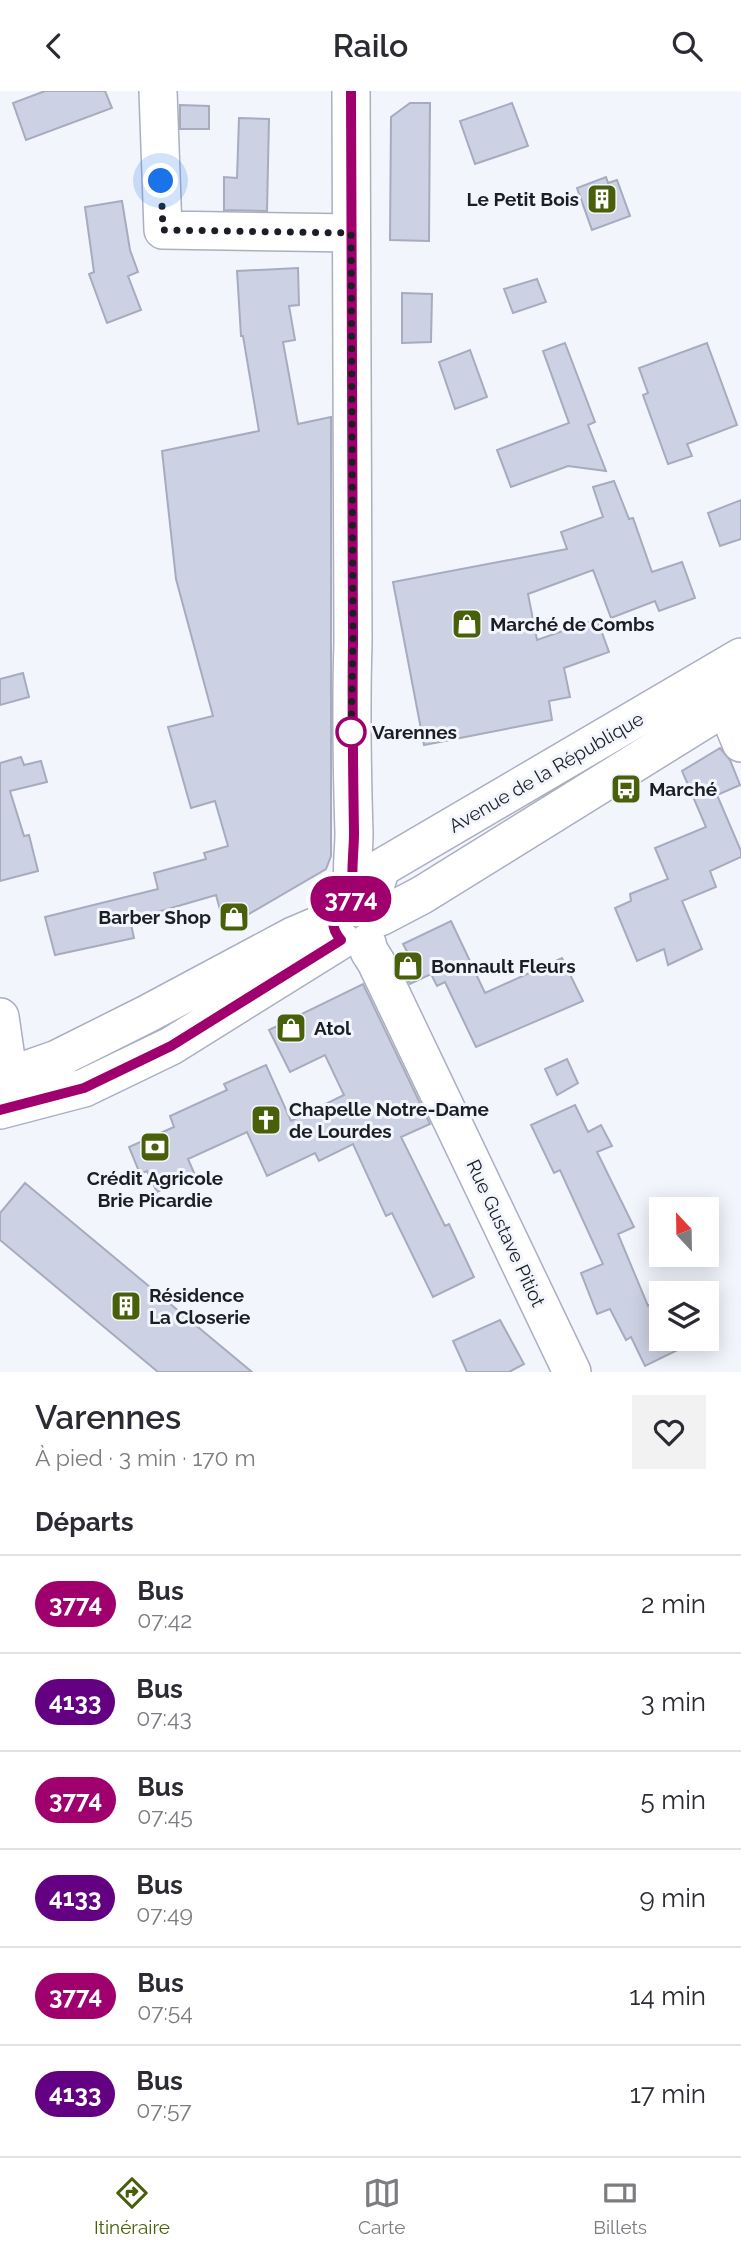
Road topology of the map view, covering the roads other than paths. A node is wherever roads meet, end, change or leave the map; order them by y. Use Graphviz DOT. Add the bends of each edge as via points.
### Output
graph roads {
  1 [pos="351,91"];
  2 [pos="159,99"];
  3 [pos="351,233"];
  4 [pos="741,657"];
  5 [pos="733,702"];
  6 [pos="741,743"];
  7 [pos="357,920"];
  8 [pos="0,1017"];
  9 [pos="5,1077"];
  10 [pos="0,1110"];
  11 [pos="572,1372"];
  1 -- 3 [label="street"];
  2 -- 3 [label="street" via="163,230"];
  3 -- 7 [label="street" via="352,886"];
  4 -- 7 [label="street, Avenue de la République" via="381,868"];
  5 -- 6 [label="street"];
  5 -- 7 [label="street, Avenue de la République" via="422,895"];
  7 -- 9 [label="street, Avenue de la République" via="293,936 57,1059"];
  7 -- 10 [label="street, Avenue de la République" via="171,1046 84,1088"];
  7 -- 11 [label="street, Rue Gustave Pitiot"];
  8 -- 9 [label="street"];
}
